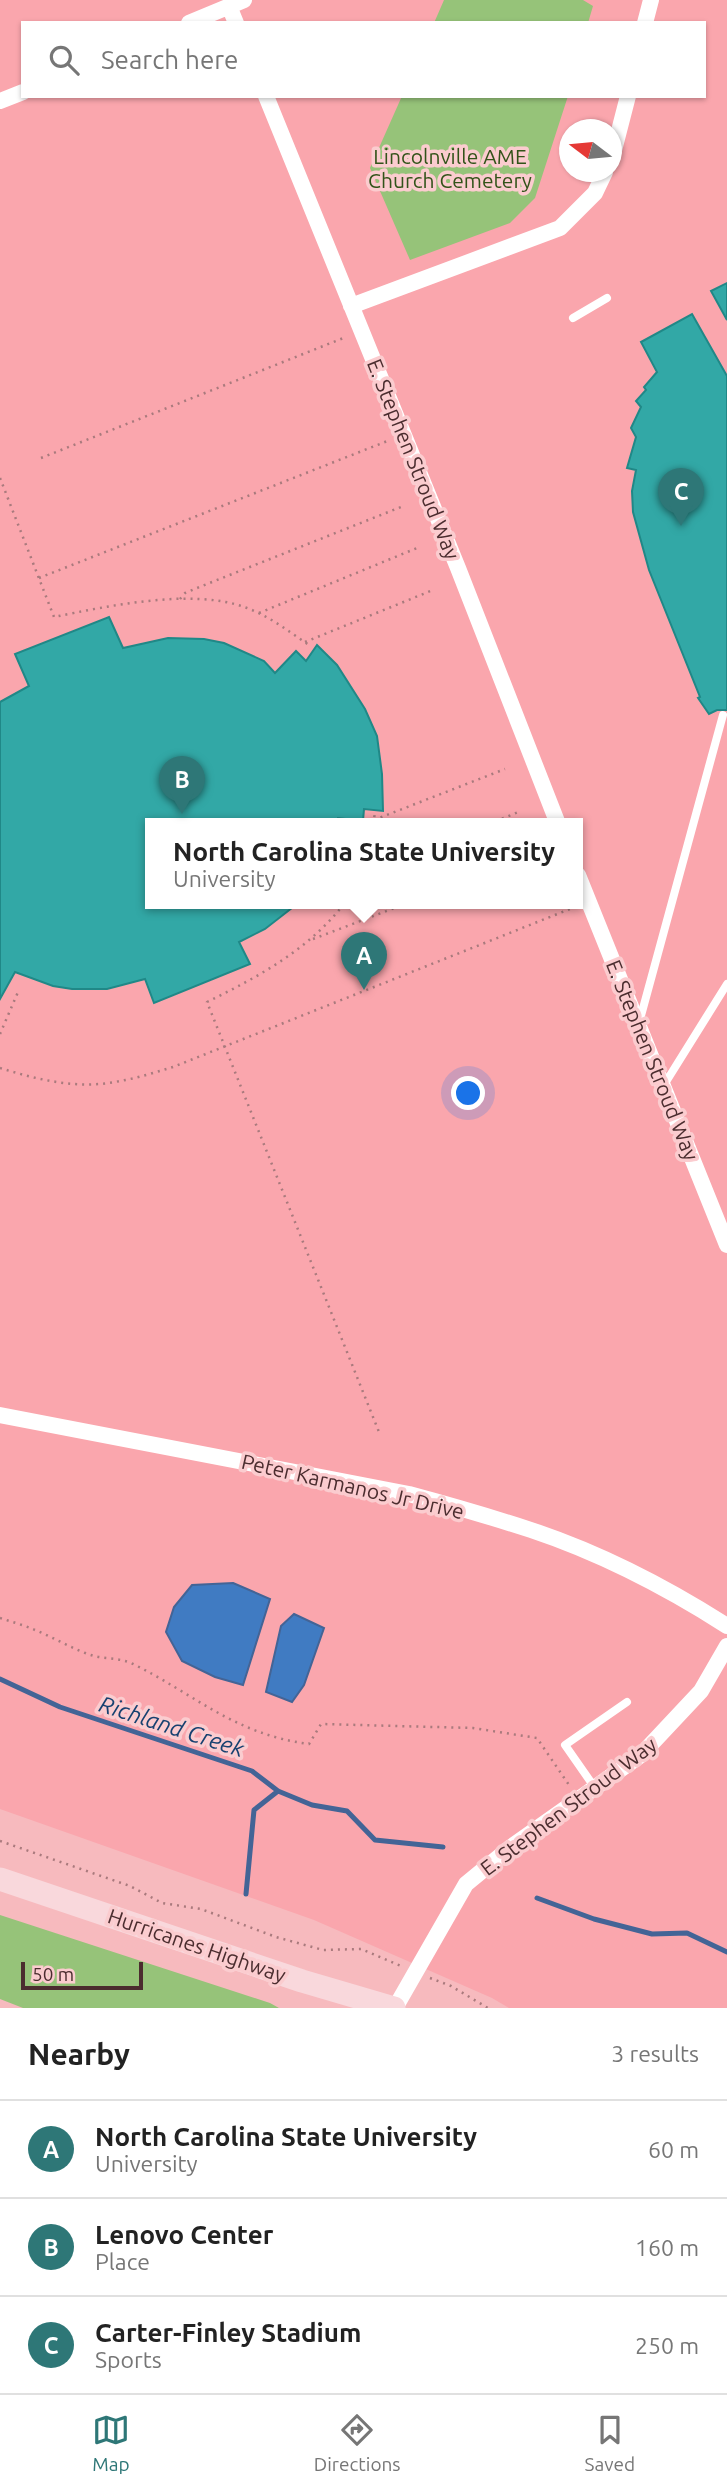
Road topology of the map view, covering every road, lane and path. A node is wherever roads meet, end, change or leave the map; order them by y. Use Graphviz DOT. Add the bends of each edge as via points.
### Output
graph roads {
  1 [pos="650,0"];
  2 [pos="237,3"];
  3 [pos="194,21"];
  4 [pos="236,21"];
  5 [pos="645,21"];
  6 [pos="21,93"];
  7 [pos="267,98"];
  8 [pos="627,98"];
  9 [pos="0,101"];
  10 [pos="622,119"];
  11 [pos="600,182"];
  12 [pos="607,298"];
  13 [pos="351,306"];
  14 [pos="573,318"];
  15 [pos="349,336"];
  16 [pos="390,440"];
  17 [pos="41,458"];
  18 [pos="0,478"];
  19 [pos="401,507"];
  20 [pos="417,548"];
  21 [pos="39,578"];
  22 [pos="433,590"];
  23 [pos="180,598"];
  24 [pos="259,613"];
  25 [pos="723,715"];
  26 [pos="505,769"];
  27 [pos="521,811"];
  28 [pos="375,813"];
  29 [pos="374,818"];
  30 [pos="384,818"];
  31 [pos="503,818"];
  32 [pos="556,818"];
  33 [pos="583,888"];
  34 [pos="339,909"];
  35 [pos="393,909"];
  36 [pos="570,909"];
  37 [pos="310,940"];
  38 [pos="727,984"];
  39 [pos="18,992"];
  40 [pos="638,1025"];
  41 [pos="0,1034"];
  42 [pos="225,1046"];
  43 [pos="0,1068"];
  44 [pos="663,1086"];
  45 [pos="727,1245"];
  46 [pos="0,1415"];
  47 [pos="379,1432"];
  48 [pos="0,1618"];
  49 [pos="727,1626"];
  50 [pos="727,1646"];
  51 [pos="627,1702"];
  52 [pos="561,1773"];
  53 [pos="595,1788"];
  54 [pos="0,1841"];
  55 [pos="0,1880"];
  56 [pos="385,1959"];
  57 [pos="451,1986"];
  58 [pos="395,2008"];
  59 [pos="488,2008"];
  1 -- 5 [label="street"];
  2 -- 3 [label="street"];
  2 -- 4 [label="street"];
  6 -- 9 [label="street"];
  7 -- 13 [label="street, E. Stephen Stroud Way"];
  8 -- 10 [label="street"];
  11 -- 13 [label="street" via="560,228"];
  12 -- 14 [label="lane"];
  13 -- 32 [label="street, E. Stephen Stroud Way"];
  15 -- 17 [label="path"];
  16 -- 21 [label="path"];
  18 -- 21 [label="path"];
  19 -- 23 [label="path"];
  20 -- 24 [label="path"];
  21 -- 23 [label="path" via="54,617"];
  22 -- 24 [label="path" via="307,643"];
  23 -- 24 [label="path" via="205,598"];
  25 -- 40 [label="lane"];
  26 -- 30 [label="path"];
  27 -- 31 [label="path"];
  28 -- 29 [label="path"];
  33 -- 40 [label="street, E. Stephen Stroud Way"];
  34 -- 37 [label="path"];
  35 -- 37 [label="path"];
  36 -- 42 [label="path"];
  37 -- 42 [label="path" via="207,1002"];
  38 -- 44 [label="lane"];
  39 -- 41 [label="path"];
  40 -- 44 [label="street, E. Stephen Stroud Way"];
  42 -- 43 [label="path" via="120,1082 53,1082"];
  42 -- 47 [label="path"];
  44 -- 45 [label="street, E. Stephen Stroud Way"];
  46 -- 49 [label="street, Peter Karmanos Jr Drive" via="421,1497 533,1531 605,1560"];
  48 -- 52 [label="path" via="93,1656 127,1661 211,1711 287,1741 309,1744 321,1724 473,1728 537,1738"];
  50 -- 53 [label="street, E. Stephen Stroud Way" via="701,1691 675,1721 641,1755"];
  51 -- 53 [label="lane" via="565,1745"];
  53 -- 58 [label="street, E. Stephen Stroud Way" via="466,1885"];
  54 -- 56 [label="path" via="130,1886 162,1903 201,1909 323,1950 361,1949"];
  55 -- 58 [label="main road, Hurricanes Highway"];
  57 -- 59 [label="path"];
}
